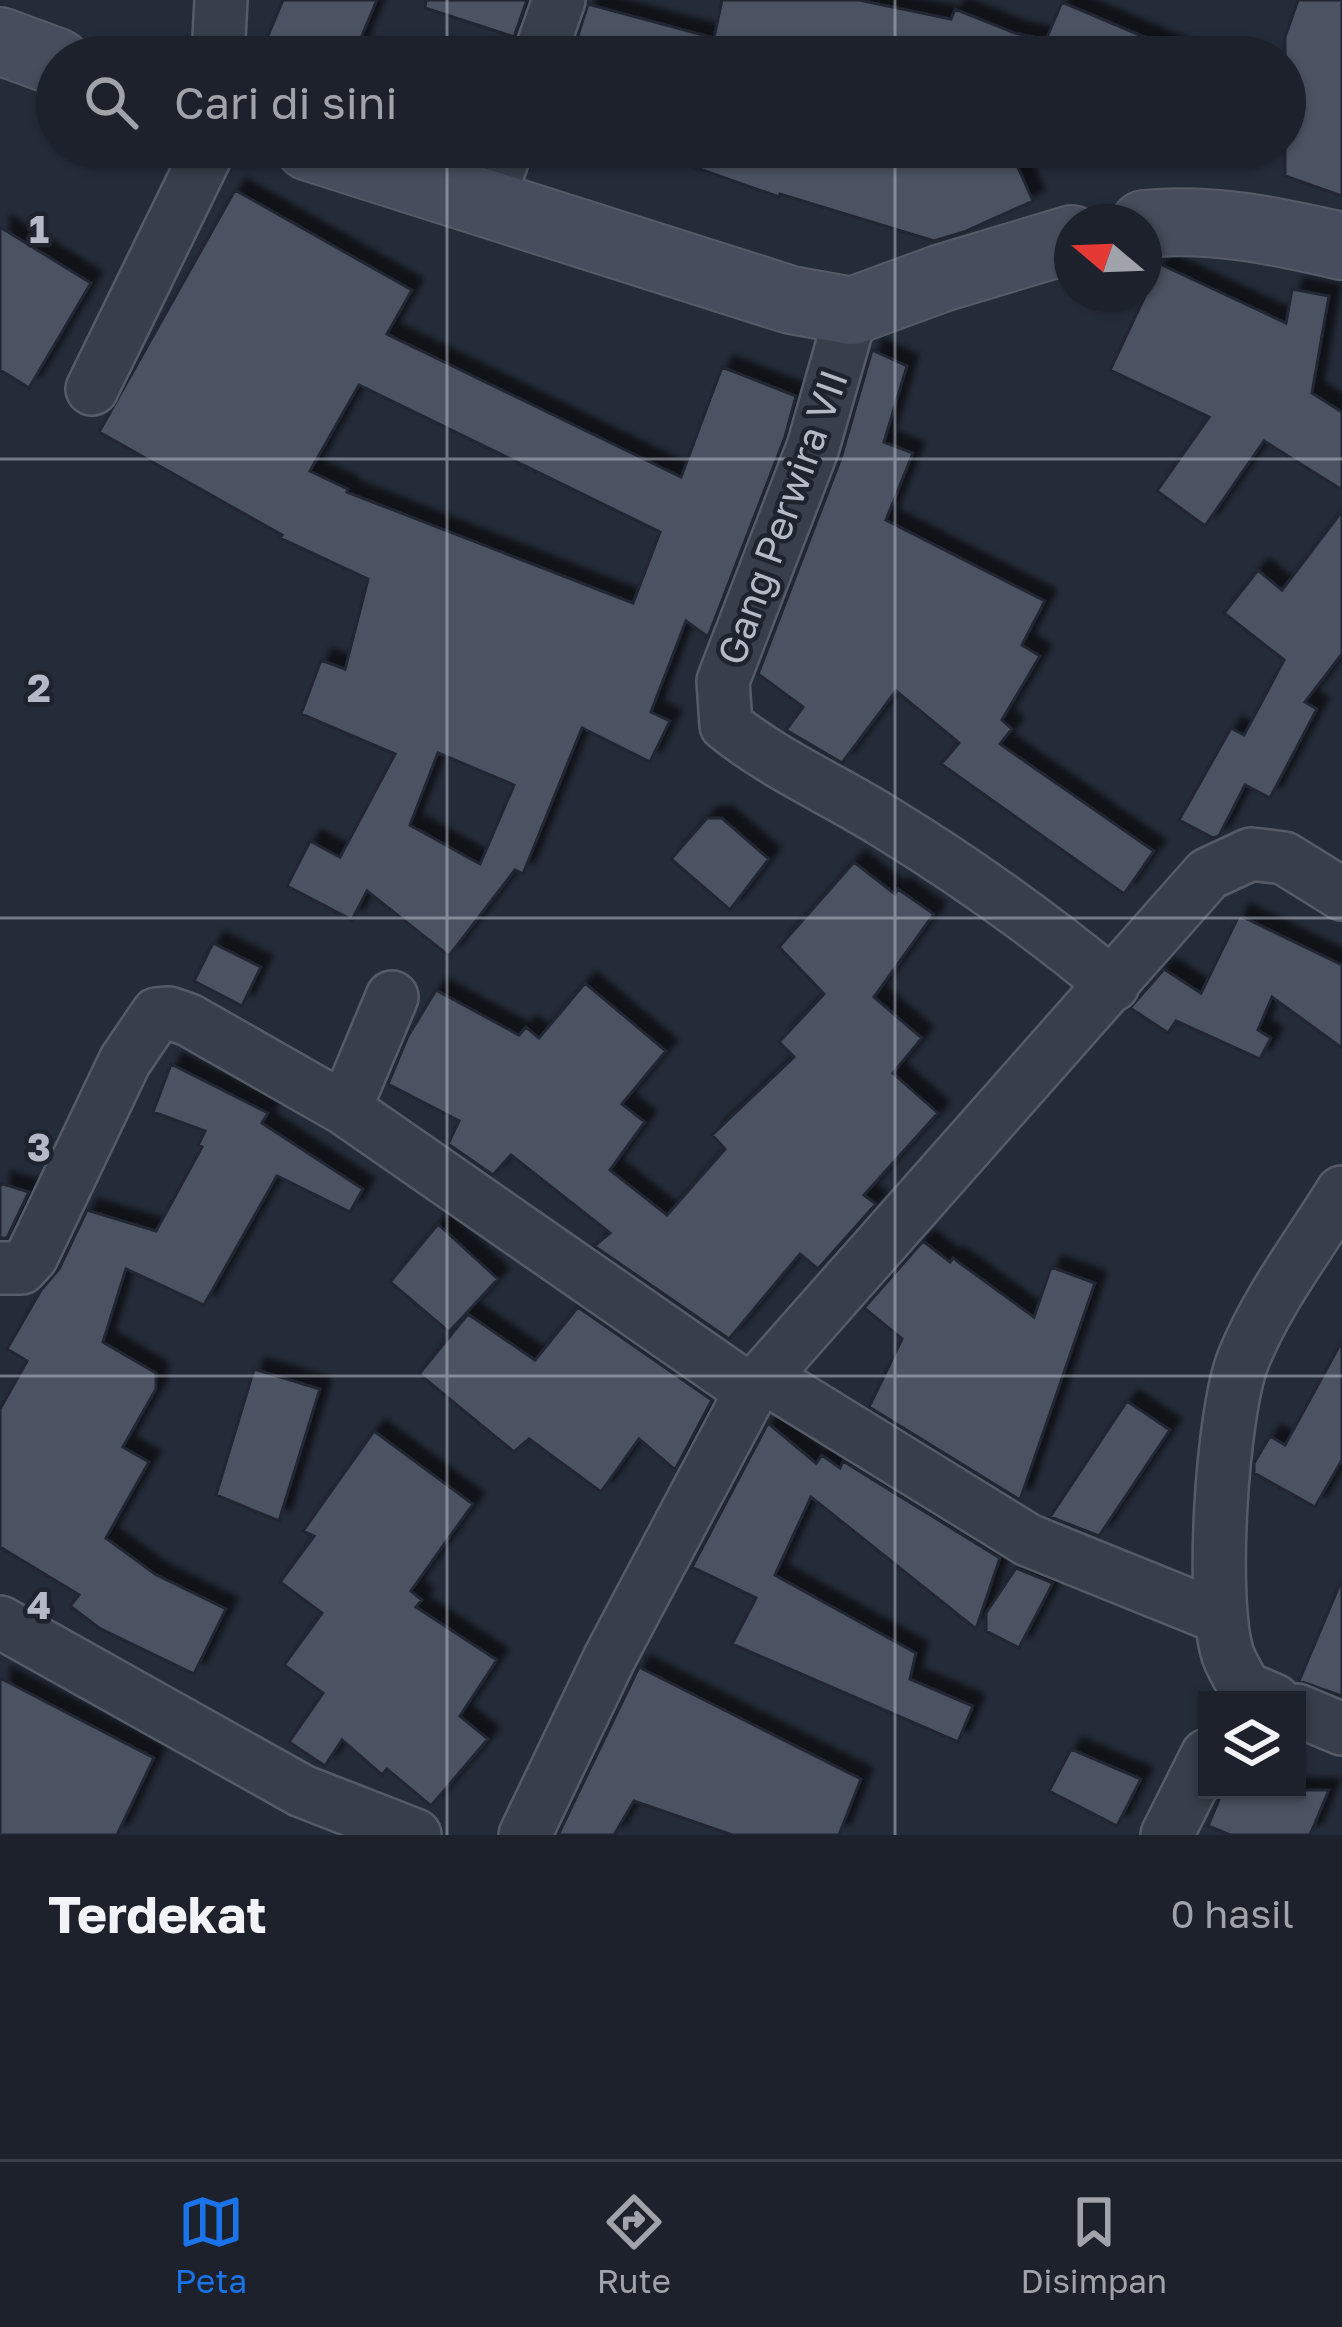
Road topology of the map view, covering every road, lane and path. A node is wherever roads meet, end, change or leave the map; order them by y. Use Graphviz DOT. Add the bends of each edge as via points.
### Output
graph roads {
  1 [pos="221,0"];
  2 [pos="560,0"];
  3 [pos="219,36"];
  4 [pos="547,36"];
  5 [pos="0,41"];
  6 [pos="36,54"];
  7 [pos="200,168"];
  8 [pos="450,168"];
  9 [pos="497,175"];
  10 [pos="1162,222"];
  11 [pos="1054,244"];
  12 [pos="1342,245"];
  13 [pos="852,311"];
  14 [pos="92,389"];
  15 [pos="1342,894"];
  16 [pos="1113,985"];
  17 [pos="392,997"];
  18 [pos="345,1109"];
  19 [pos="1342,1192"];
  20 [pos="0,1268"];
  21 [pos="758,1384"];
  22 [pos="1221,1618"];
  23 [pos="0,1622"];
  24 [pos="1249,1691"];
  25 [pos="1306,1714"];
  26 [pos="1342,1729"];
  27 [pos="1198,1773"];
  28 [pos="415,1835"];
  29 [pos="525,1835"];
  30 [pos="1167,1835"];
  1 -- 3 [label="street"];
  2 -- 4 [label="street"];
  5 -- 6 [label="street"];
  7 -- 14 [label="street"];
  8 -- 9 [label="street"];
  9 -- 13 [label="street" via="791,300"];
  10 -- 12 [label="street" via="1256,227"];
  11 -- 13 [label="street"];
  13 -- 16 [label="street, Gang Perwira VII" via="812,447 723,681 726,725 944,861"];
  15 -- 16 [label="street" via="1284,858 1251,854 1208,874"];
  16 -- 21 [label="street"];
  17 -- 18 [label="street"];
  18 -- 20 [label="street" via="189,1020 157,1014 125,1061 32,1256 21,1268"];
  18 -- 21 [label="street"];
  19 -- 22 [label="street" via="1242,1364 1223,1504"];
  21 -- 22 [label="street" via="1028,1540"];
  21 -- 29 [label="street" via="610,1657"];
  22 -- 24 [label="street" via="1228,1655"];
  23 -- 28 [label="street" via="302,1791"];
  25 -- 26 [label="street"];
  27 -- 30 [label="street"];
}
